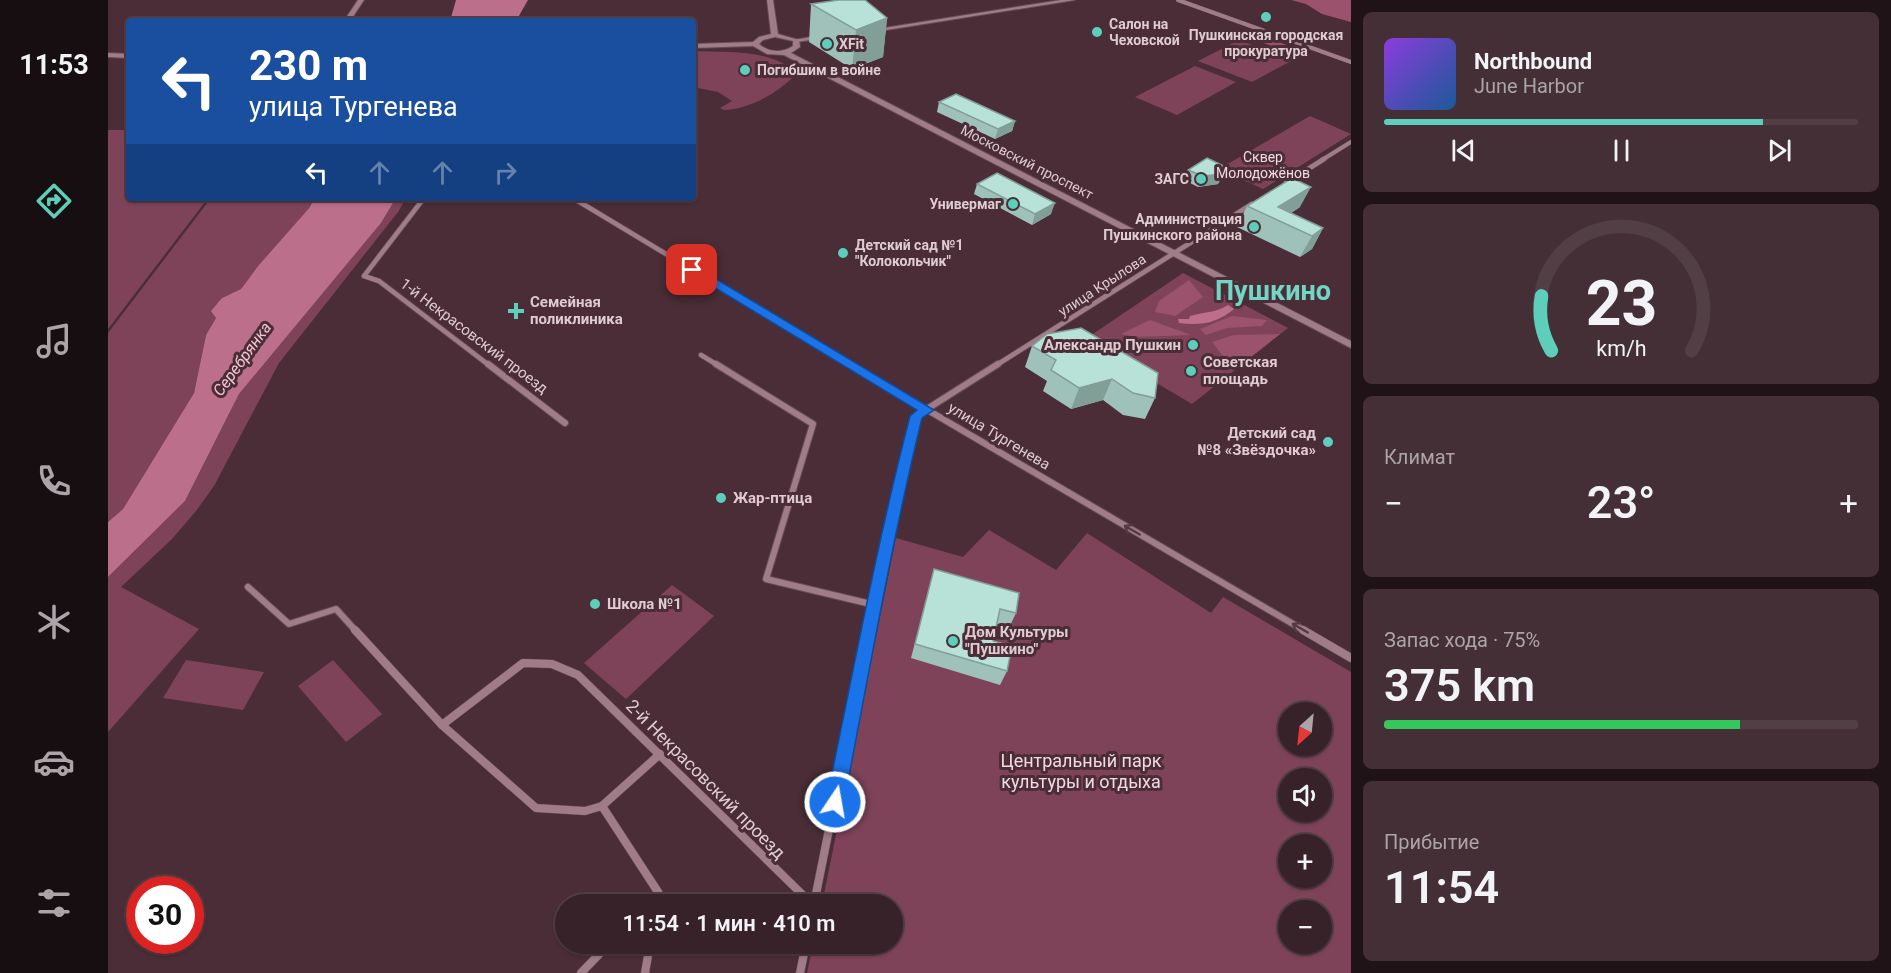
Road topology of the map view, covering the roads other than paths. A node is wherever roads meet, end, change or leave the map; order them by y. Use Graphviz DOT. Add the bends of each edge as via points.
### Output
graph roads {
  1 [pos="361,0"];
  2 [pos="770,0"];
  3 [pos="1072,0"];
  4 [pos="1178,0"];
  5 [pos="349,18"];
  6 [pos="863,31"];
  7 [pos="775,35"];
  8 [pos="832,36"];
  9 [pos="796,40"];
  10 [pos="755,44"];
  11 [pos="696,46"];
  12 [pos="786,53"];
  13 [pos="108,55"];
  14 [pos="126,56"];
  15 [pos="1351,62"];
  16 [pos="1351,142"];
  17 [pos="1282,186"];
  18 [pos="1262,198"];
  19 [pos="422,201"];
  20 [pos="578,201"];
  21 [pos="1174,253"];
  22 [pos="1351,345"];
  23 [pos="701,356"];
  24 [pos="927,410"];
  25 [pos="565,423"];
  26 [pos="248,587"];
  27 [pos="875,605"];
  28 [pos="1351,658"];
  29 [pos="442,725"];
  30 [pos="660,754"];
  31 [pos="602,806"];
  32 [pos="658,892"];
  33 [pos="803,894"];
  34 [pos="815,894"];
  35 [pos="599,954"];
  36 [pos="648,954"];
  37 [pos="804,954"];
  38 [pos="581,973"];
  39 [pos="645,973"];
  40 [pos="800,973"];
  1 -- 5 [label="street"];
  2 -- 7 [label="main road"];
  3 -- 6 [label="street"];
  4 -- 15 [label="street"];
  7 -- 9 [label="main road"];
  7 -- 10 [label="main road" via="761,38"];
  8 -- 9 [label="street"];
  9 -- 12 [label="main road" via="797,47"];
  10 -- 11 [label="main road"];
  10 -- 12 [label="main road, Московский проспект" via="762,51"];
  12 -- 21 [label="main road, Московский проспект"];
  13 -- 14 [label="main road"];
  16 -- 17 [label="street"];
  18 -- 21 [label="street, улица Крылова"];
  19 -- 25 [label="street, 1-й Некрасовский проезд" via="364,276 379,281"];
  20 -- 24 [label="street, улица Тургенева"];
  21 -- 22 [label="main road, Московский проспект"];
  21 -- 24 [label="street, улица Крылова"];
  23 -- 27 [label="street" via="813,424 766,579"];
  24 -- 27 [label="street" via="916,416 888,529"];
  28 -- 24 [label="street, улица Тургенева, one-way"];
  26 -- 29 [label="street" via="288,624 336,609"];
  27 -- 34 [label="street"];
  29 -- 30 [label="street, 2-й Некрасовский проезд" via="524,663 552,664 578,675"];
  29 -- 31 [label="street" via="536,808 577,812"];
  30 -- 31 [label="street"];
  30 -- 33 [label="street, 2-й Некрасовский проезд"];
  31 -- 32 [label="street"];
  35 -- 38 [label="street"];
  36 -- 39 [label="street"];
  37 -- 40 [label="street"];
}
